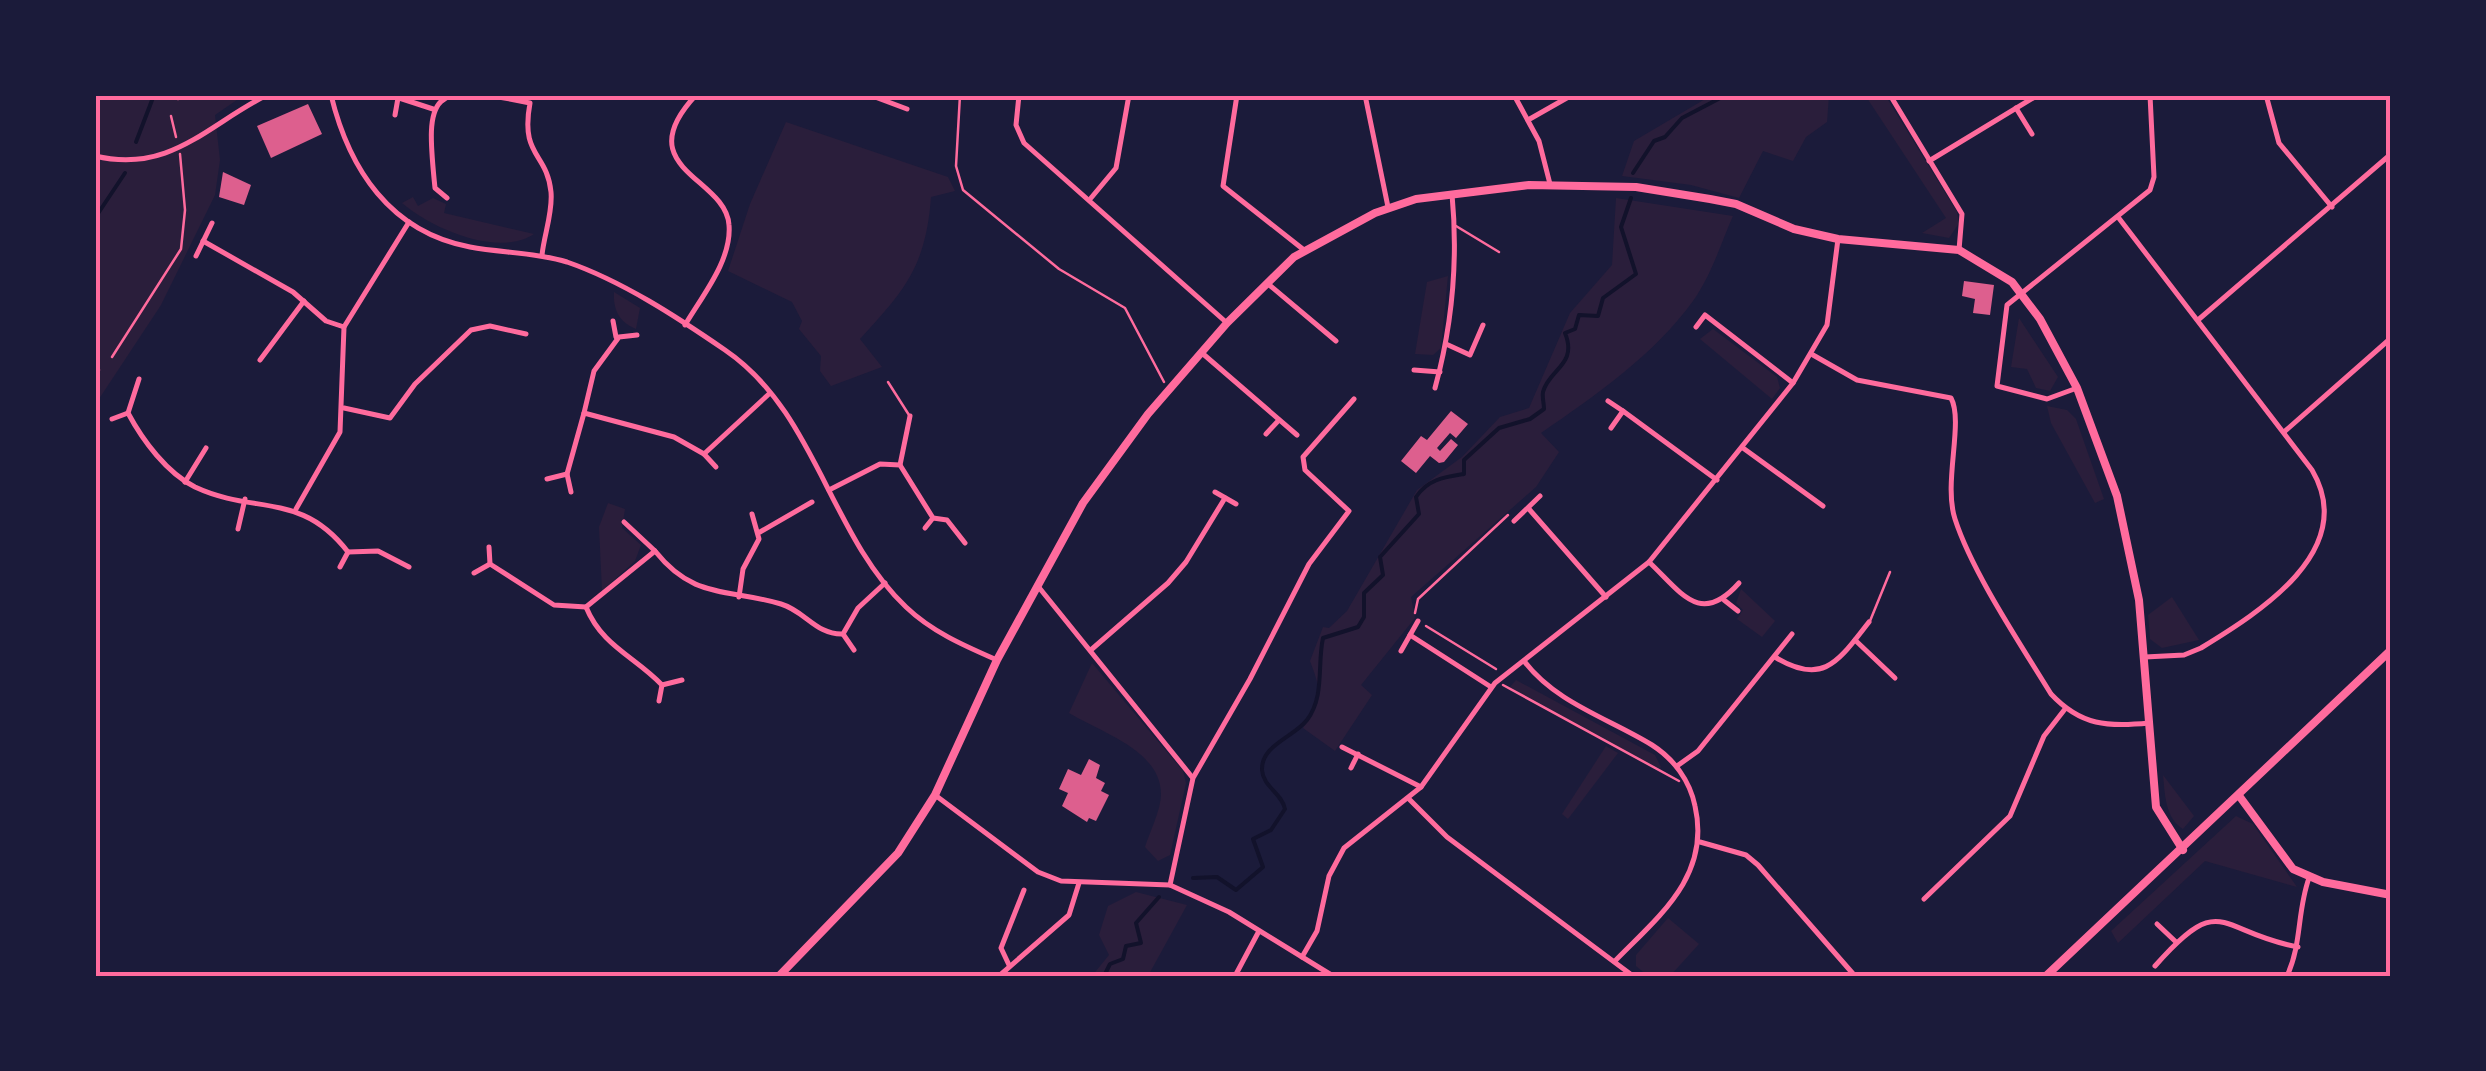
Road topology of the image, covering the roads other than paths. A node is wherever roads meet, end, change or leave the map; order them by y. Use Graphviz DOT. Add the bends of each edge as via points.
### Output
graph roads {
  1 [pos="268,95"];
  2 [pos="331,95"];
  3 [pos="390,95"];
  4 [pos="696,95"];
  5 [pos="1019,95"];
  6 [pos="1129,95"];
  7 [pos="1237,95"];
  8 [pos="1365,95"];
  9 [pos="1514,95"];
  10 [pos="1572,95"];
  11 [pos="1890,95"];
  12 [pos="2150,95"];
  13 [pos="2266,95"];
  14 [pos="873,96"];
  15 [pos="398,97"];
  16 [pos="2033,98"];
  17 [pos="2016,108"];
  18 [pos="433,109"];
  19 [pos="907,109"];
  20 [pos="395,115"];
  21 [pos="1528,120"];
  22 [pos="2032,134"];
  23 [pos="2391,154"];
  24 [pos="95,156"];
  25 [pos="1929,161"];
  26 [pos="1550,186"];
  27 [pos="1452,194"];
  28 [pos="447,198"];
  29 [pos="1091,198"];
  30 [pos="1388,207"];
  31 [pos="2332,207"];
  32 [pos="2118,217"];
  33 [pos="409,222"];
  34 [pos="212,223"];
  35 [pos="1455,226"];
  36 [pos="1838,239"];
  37 [pos="204,240"];
  38 [pos="1304,250"];
  39 [pos="1959,250"];
  40 [pos="1499,252"];
  41 [pos="542,255"];
  42 [pos="196,256"];
  43 [pos="1267,283"];
  44 [pos="2021,292"];
  45 [pos="304,301"];
  46 [pos="2198,320"];
  47 [pos="613,321"];
  48 [pos="1326,321"];
  49 [pos="1227,323"];
  50 [pos="685,325"];
  51 [pos="1483,325"];
  52 [pos="344,327"];
  53 [pos="1696,327"];
  54 [pos="1321,328"];
  55 [pos="526,334"];
  56 [pos="637,335"];
  57 [pos="2391,338"];
  58 [pos="1336,341"];
  59 [pos="614,343"];
  60 [pos="1446,344"];
  61 [pos="1202,353"];
  62 [pos="1813,354"];
  63 [pos="260,360"];
  64 [pos="1414,370"];
  65 [pos="1440,372"];
  66 [pos="139,379"];
  67 [pos="888,382"];
  68 [pos="1794,383"];
  69 [pos="1436,388"];
  70 [pos="2077,388"];
  71 [pos="770,393"];
  72 [pos="1354,399"];
  73 [pos="1608,401"];
  74 [pos="344,408"];
  75 [pos="1623,412"];
  76 [pos="128,413"];
  77 [pos="584,414"];
  78 [pos="910,416"];
  79 [pos="112,419"];
  80 [pos="1279,420"];
  81 [pos="1611,428"];
  82 [pos="2284,432"];
  83 [pos="1266,434"];
  84 [pos="1297,435"];
  85 [pos="206,448"];
  86 [pos="1743,448"];
  87 [pos="704,454"];
  88 [pos="900,464"];
  89 [pos="716,466"];
  90 [pos="566,474"];
  91 [pos="546,478"];
  92 [pos="1717,480"];
  93 [pos="186,482"];
  94 [pos="829,490"];
  95 [pos="571,492"];
  96 [pos="1215,492"];
  97 [pos="1540,496"];
  98 [pos="1225,498"];
  99 [pos="245,499"];
  100 [pos="812,502"];
  101 [pos="1236,504"];
  102 [pos="1823,506"];
  103 [pos="296,509"];
  104 [pos="1529,510"];
  105 [pos="752,514"];
  106 [pos="933,518"];
  107 [pos="1514,521"];
  108 [pos="624,522"];
  109 [pos="925,528"];
  110 [pos="238,530"];
  111 [pos="760,532"];
  112 [pos="965,542"];
  113 [pos="489,547"];
  114 [pos="655,551"];
  115 [pos="348,552"];
  116 [pos="1649,562"];
  117 [pos="490,564"];
  118 [pos="340,567"];
  119 [pos="409,567"];
  120 [pos="1890,572"];
  121 [pos="474,573"];
  122 [pos="884,583"];
  123 [pos="1738,583"];
  124 [pos="1037,586"];
  125 [pos="739,597"];
  126 [pos="1606,597"];
  127 [pos="1724,600"];
  128 [pos="586,607"];
  129 [pos="1738,611"];
  130 [pos="1418,621"];
  131 [pos="1869,622"];
  132 [pos="842,634"];
  133 [pos="1792,634"];
  134 [pos="1410,635"];
  135 [pos="1855,640"];
  136 [pos="1092,649"];
  137 [pos="854,650"];
  138 [pos="2391,650"];
  139 [pos="1401,651"];
  140 [pos="2145,656"];
  141 [pos="1775,657"];
  142 [pos="997,660"];
  143 [pos="1524,661"];
  144 [pos="1895,678"];
  145 [pos="682,680"];
  146 [pos="662,685"];
  147 [pos="1492,687"];
  148 [pos="659,701"];
  149 [pos="2065,709"];
  150 [pos="2149,723"];
  151 [pos="1342,748"];
  152 [pos="1358,754"];
  153 [pos="1676,766"];
  154 [pos="1352,768"];
  155 [pos="1193,778"];
  156 [pos="1421,787"];
  157 [pos="934,795"];
  158 [pos="2240,797"];
  159 [pos="1409,799"];
  160 [pos="1700,842"];
  161 [pos="2182,850"];
  162 [pos="2309,878"];
  163 [pos="1079,882"];
  164 [pos="1170,885"];
  165 [pos="1024,890"];
  166 [pos="2391,896"];
  167 [pos="1924,899"];
  168 [pos="2157,924"];
  169 [pos="1260,931"];
  170 [pos="2176,942"];
  171 [pos="2298,947"];
  172 [pos="1302,957"];
  173 [pos="1615,961"];
  174 [pos="1010,966"];
  175 [pos="2155,966"];
  176 [pos="779,976"];
  177 [pos="998,976"];
  178 [pos="1235,976"];
  179 [pos="1333,976"];
  180 [pos="1634,976"];
  181 [pos="1855,976"];
  182 [pos="2046,976"];
  183 [pos="2287,976"];
  1 -- 24 [label="street" via="179,150 132,160"];
  2 -- 33 [label="street" via="360,172"];
  3 -- 15 [label="street"];
  4 -- 50 [label="street" via="678,122 675,152 684,172 727,211 729,237"];
  5 -- 29 [label="street" via="1016,124 1024,143"];
  6 -- 29 [label="street" via="1116,168"];
  7 -- 38 [label="street" via="1223,186"];
  8 -- 30 [label="street"];
  9 -- 21 [label="street"];
  10 -- 21 [label="street"];
  11 -- 25 [label="street"];
  12 -- 32 [label="street" via="2153,184"];
  13 -- 31 [label="street" via="2279,143"];
  14 -- 19 [label="street"];
  15 -- 18 [label="street"];
  15 -- 20 [label="street"];
  16 -- 17 [label="street"];
  17 -- 22 [label="street"];
  17 -- 25 [label="street"];
  18 -- 28 [label="street" via="428,136 434,188"];
  18 -- 41 [label="street" via="460,95 530,103 528,144 552,195"];
  21 -- 26 [label="street"];
  23 -- 31 [label="street"];
  25 -- 39 [label="street" via="1962,214"];
  26 -- 27 [label="street"];
  26 -- 36 [label="street" via="1636,187 1736,204 1773,222"];
  27 -- 30 [label="street"];
  27 -- 35 [label="street"];
  29 -- 49 [label="street"];
  30 -- 38 [label="street"];
  31 -- 46 [label="street"];
  32 -- 44 [label="street"];
  32 -- 46 [label="street"];
  33 -- 41 [label="street" via="464,246"];
  33 -- 52 [label="street"];
  34 -- 37 [label="street"];
  35 -- 40 [label="lane"];
  35 -- 60 [label="street"];
  36 -- 39 [label="street"];
  36 -- 62 [label="street" via="1833,303"];
  37 -- 42 [label="street"];
  37 -- 45 [label="street"];
  38 -- 43 [label="street"];
  39 -- 44 [label="street" via="2002,273"];
  41 -- 50 [label="street" via="605,279"];
  43 -- 49 [label="street"];
  43 -- 54 [label="street"];
  44 -- 70 [label="street"];
  44 -- 70 [label="street" via="2007,304 1997,386 2047,399"];
  45 -- 52 [label="street"];
  45 -- 63 [label="street"];
  46 -- 82 [label="street"];
  47 -- 59 [label="street"];
  48 -- 54 [label="street"];
  49 -- 61 [label="street"];
  50 -- 71 [label="street" via="739,360"];
  51 -- 60 [label="street" via="1470,354"];
  52 -- 74 [label="street"];
  53 -- 68 [label="street" via="1705,316"];
  54 -- 58 [label="street"];
  55 -- 74 [label="street" via="490,326 471,330 414,384 390,418"];
  56 -- 59 [label="street"];
  57 -- 82 [label="street"];
  59 -- 77 [label="street" via="589,383"];
  60 -- 65 [label="street"];
  61 -- 80 [label="street"];
  61 -- 124 [label="street" via="1083,503"];
  62 -- 68 [label="street"];
  62 -- 149 [label="street" via="1857,380 1951,398 1954,516 2039,674"];
  64 -- 65 [label="street"];
  65 -- 69 [label="street"];
  66 -- 76 [label="street"];
  67 -- 78 [label="lane"];
  68 -- 86 [label="street"];
  70 -- 140 [label="street" via="2122,514"];
  71 -- 87 [label="street"];
  71 -- 94 [label="street"];
  72 -- 155 [label="street" via="1303,457 1304,470 1349,511 1309,564"];
  73 -- 75 [label="street"];
  74 -- 103 [label="street" via="334,446"];
  75 -- 81 [label="street"];
  75 -- 92 [label="street"];
  76 -- 79 [label="street"];
  76 -- 93 [label="street"];
  77 -- 87 [label="street" via="674,437"];
  77 -- 90 [label="street"];
  78 -- 88 [label="street"];
  80 -- 83 [label="street"];
  80 -- 84 [label="street"];
  82 -- 140 [label="street" via="2324,496 2323,536 2309,562 2201,648"];
  85 -- 93 [label="street"];
  86 -- 92 [label="street"];
  86 -- 102 [label="street"];
  87 -- 89 [label="street"];
  88 -- 94 [label="street" via="880,464"];
  88 -- 106 [label="street"];
  90 -- 91 [label="street"];
  90 -- 95 [label="street"];
  92 -- 116 [label="street"];
  93 -- 99 [label="street"];
  94 -- 122 [label="street"];
  96 -- 98 [label="street"];
  97 -- 104 [label="street"];
  98 -- 101 [label="street"];
  98 -- 136 [label="street" via="1186,562"];
  99 -- 103 [label="street"];
  99 -- 110 [label="street"];
  100 -- 111 [label="street"];
  103 -- 115 [label="street" via="323,524"];
  104 -- 107 [label="street"];
  104 -- 126 [label="street"];
  105 -- 111 [label="street"];
  106 -- 109 [label="street"];
  106 -- 112 [label="street" via="947,520"];
  108 -- 114 [label="street"];
  111 -- 125 [label="street"];
  113 -- 117 [label="street"];
  114 -- 125 [label="street" via="684,580"];
  114 -- 128 [label="street"];
  115 -- 118 [label="street"];
  115 -- 119 [label="street" via="378,550"];
  116 -- 126 [label="street"];
  116 -- 127 [label="street" via="1694,603"];
  117 -- 121 [label="street"];
  117 -- 128 [label="street" via="554,606"];
  120 -- 131 [label="lane"];
  122 -- 132 [label="street"];
  122 -- 142 [label="street" via="928,624"];
  123 -- 127 [label="street"];
  124 -- 136 [label="street"];
  124 -- 142 [label="street"];
  125 -- 132 [label="street" via="784,605 821,631"];
  126 -- 143 [label="street"];
  127 -- 129 [label="street"];
  128 -- 146 [label="street" via="610,646"];
  130 -- 134 [label="street"];
  131 -- 135 [label="street"];
  132 -- 137 [label="street"];
  133 -- 141 [label="street"];
  134 -- 139 [label="street"];
  134 -- 147 [label="street"];
  135 -- 141 [label="street" via="1817,672 1797,671"];
  135 -- 144 [label="street"];
  136 -- 155 [label="street"];
  138 -- 158 [label="street"];
  140 -- 150 [label="street"];
  141 -- 153 [label="street" via="1698,751"];
  142 -- 157 [label="street"];
  143 -- 147 [label="street"];
  143 -- 153 [label="street" via="1554,692 1652,745"];
  145 -- 146 [label="street"];
  146 -- 148 [label="street"];
  147 -- 156 [label="street"];
  149 -- 150 [label="street" via="2109,726"];
  149 -- 167 [label="street" via="2044,736 2010,816"];
  150 -- 161 [label="street" via="2156,808"];
  151 -- 152 [label="street"];
  152 -- 154 [label="street"];
  152 -- 156 [label="street"];
  153 -- 160 [label="street" via="1696,808"];
  155 -- 164 [label="street"];
  156 -- 159 [label="street"];
  157 -- 163 [label="street" via="1038,872"];
  157 -- 176 [label="street" via="876,878"];
  158 -- 161 [label="street"];
  158 -- 162 [label="street" via="2287,863"];
  159 -- 172 [label="street" via="1344,848 1329,876 1318,931"];
  159 -- 173 [label="street" via="1446,837"];
  160 -- 173 [label="street" via="1674,900"];
  160 -- 181 [label="street" via="1758,865"];
  161 -- 182 [label="street"];
  162 -- 166 [label="street"];
  162 -- 171 [label="street"];
  163 -- 164 [label="street"];
  163 -- 174 [label="street" via="1070,915"];
  164 -- 169 [label="street"];
  165 -- 174 [label="street" via="1001,948"];
  168 -- 170 [label="street"];
  169 -- 172 [label="street"];
  169 -- 178 [label="street"];
  170 -- 171 [label="street" via="2214,919"];
  170 -- 175 [label="street"];
  171 -- 183 [label="street"];
  172 -- 179 [label="street"];
  173 -- 180 [label="street"];
  174 -- 177 [label="street"];
}
